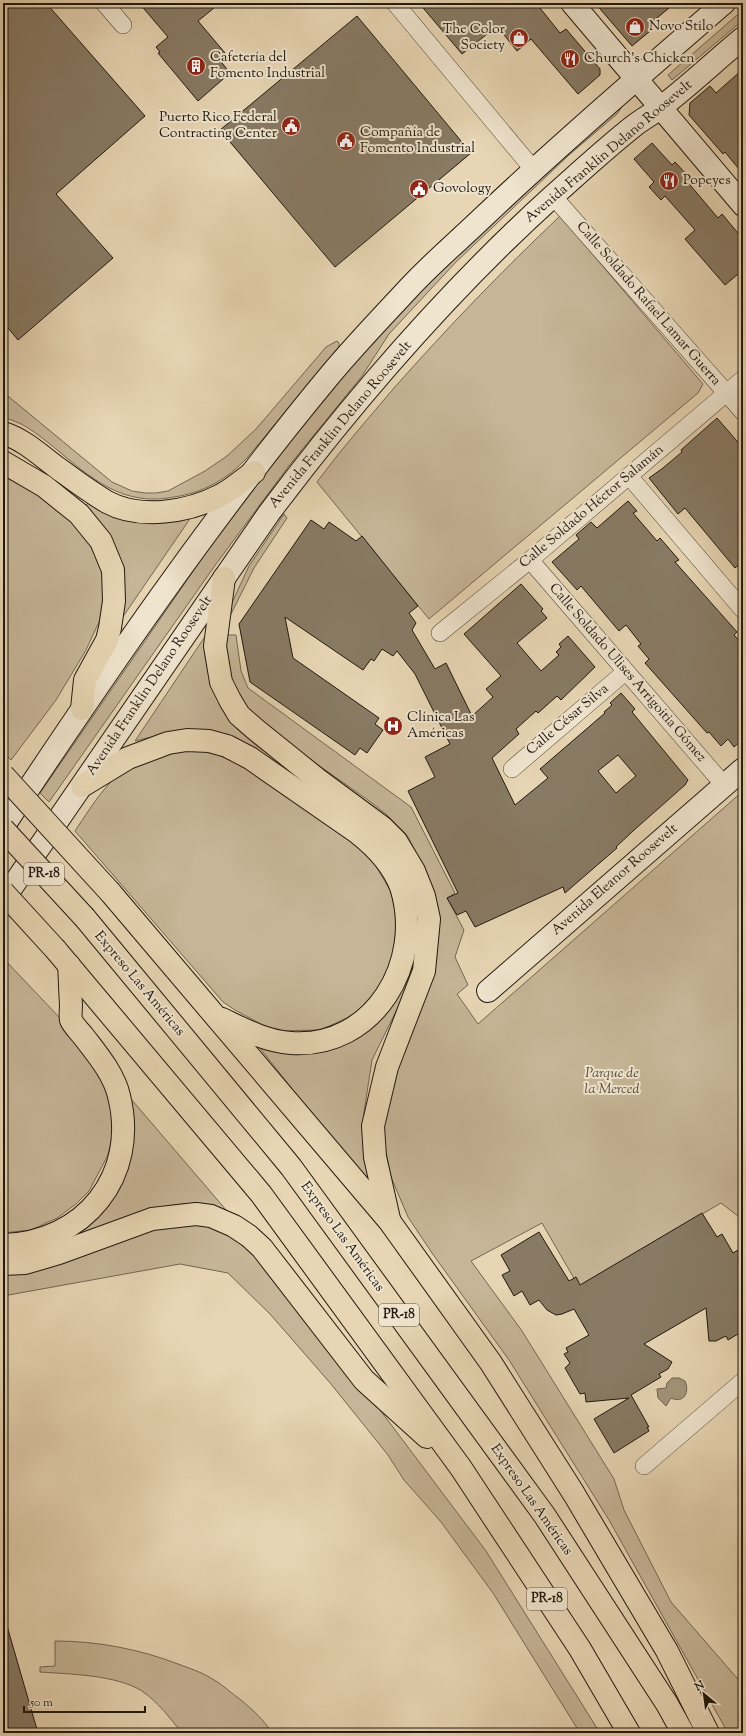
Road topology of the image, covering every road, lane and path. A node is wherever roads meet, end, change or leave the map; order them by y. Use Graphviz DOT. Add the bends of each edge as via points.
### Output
graph roads {
  1 [pos="104,3"];
  2 [pos="395,3"];
  3 [pos="572,3"];
  4 [pos="724,3"];
  5 [pos="123,25"];
  6 [pos="743,38"];
  7 [pos="635,80"];
  8 [pos="660,108"];
  9 [pos="533,169"];
  10 [pos="553,196"];
  11 [pos="743,205"];
  12 [pos="743,379"];
  13 [pos="727,393"];
  14 [pos="743,412"];
  15 [pos="3,433"];
  16 [pos="3,462"];
  17 [pos="254,472"];
  18 [pos="629,476"];
  19 [pos="530,560"];
  20 [pos="224,578"];
  21 [pos="743,610"];
  22 [pos="440,633"];
  23 [pos="625,672"];
  24 [pos="82,709"];
  25 [pos="512,769"];
  26 [pos="743,769"];
  27 [pos="3,775"];
  28 [pos="724,785"];
  29 [pos="82,786"];
  30 [pos="3,828"];
  31 [pos="3,892"];
  32 [pos="3,900"];
  33 [pos="63,958"];
  34 [pos="488,991"];
  35 [pos="214,1015"];
  36 [pos="390,1222"];
  37 [pos="3,1244"];
  38 [pos="3,1264"];
  39 [pos="743,1381"];
  40 [pos="644,1466"];
  41 [pos="461,1468"];
  42 [pos="629,1733"];
  43 [pos="683,1733"];
  44 [pos="708,1733"];
  1 -- 5 [label="street"];
  2 -- 9 [label="street"];
  3 -- 7 [label="main road"];
  4 -- 7 [label="main road"];
  6 -- 8 [label="main road, Avenida Franklin Delano Roosevelt"];
  7 -- 8 [label="main road"];
  7 -- 9 [label="main road"];
  8 -- 10 [label="main road, Avenida Franklin Delano Roosevelt" via="634,126"];
  8 -- 11 [label="main road"];
  9 -- 17 [label="main road" via="411,286 332,373"];
  10 -- 13 [label="street, Calle Soldado Rafael Lamar Guerra"];
  10 -- 20 [label="main road, Avenida Franklin Delano Roosevelt" via="428,320 375,380 268,513"];
  12 -- 13 [label="street, Calle Soldado Héctor Salamán"];
  13 -- 14 [label="street, Calle Soldado Rafael Lamar Guerra"];
  13 -- 18 [label="street, Calle Soldado Héctor Salamán"];
  15 -- 17 [label="highway" via="36,451 107,502 134,510 165,511 194,506 222,494"];
  16 -- 24 [label="highway" via="44,486 79,514 101,541 113,570 114,601 110,628 107,640 85,680"];
  17 -- 24 [label="main road" via="185,562"];
  18 -- 19 [label="street, Calle Soldado Héctor Salamán"];
  18 -- 21 [label="street"];
  19 -- 22 [label="street, Calle Soldado Héctor Salamán"];
  19 -- 23 [label="street, Calle Soldado Ulises Arrigoitia Gómez"];
  20 -- 29 [label="main road, Avenida Franklin Delano Roosevelt"];
  20 -- 36 [label="highway" via="215,646 222,682 239,715 317,779 382,827 396,841 414,871 424,896 428,919 424,971 387,1067 373,1126 375,1157"];
  23 -- 25 [label="street, Calle César Silva"];
  23 -- 28 [label="street, Calle Soldado Ulises Arrigoitia Gómez"];
  24 -- 30 [label="main road"];
  26 -- 28 [label="main road, Avenida Eleanor Roosevelt"];
  27 -- 35 [label="highway, bridge" via="110,892"];
  28 -- 34 [label="main road, Avenida Eleanor Roosevelt"];
  29 -- 32 [label="main road, Avenida Franklin Delano Roosevelt"];
  29 -- 35 [label="highway" via="128,758 168,742 209,741 227,746 250,758 358,833 381,853 392,870 400,886 407,914 404,952 391,988 361,1023 329,1039 292,1043 266,1039"];
  30 -- 43 [label="highway, Expreso Las Américas / PR-18, bridge" via="85,918 300,1179 545,1516 667,1704"];
  31 -- 33 [label="highway, PR-18, bridge"];
  33 -- 37 [label="highway" via="71,1021 109,1072 119,1096 124,1126 122,1151 119,1165 100,1199 84,1215 48,1236 16,1244"];
  33 -- 41 [label="highway, PR-18" via="261,1194"];
  35 -- 36 [label="highway"];
  36 -- 44 [label="highway" via="490,1363 574,1494 667,1651"];
  38 -- 41 [label="highway" via="25,1263 59,1253 158,1218 196,1214 211,1216 234,1226 262,1248 364,1380"];
  39 -- 40 [label="street"];
  41 -- 42 [label="highway, PR-18" via="580,1649"];
}
